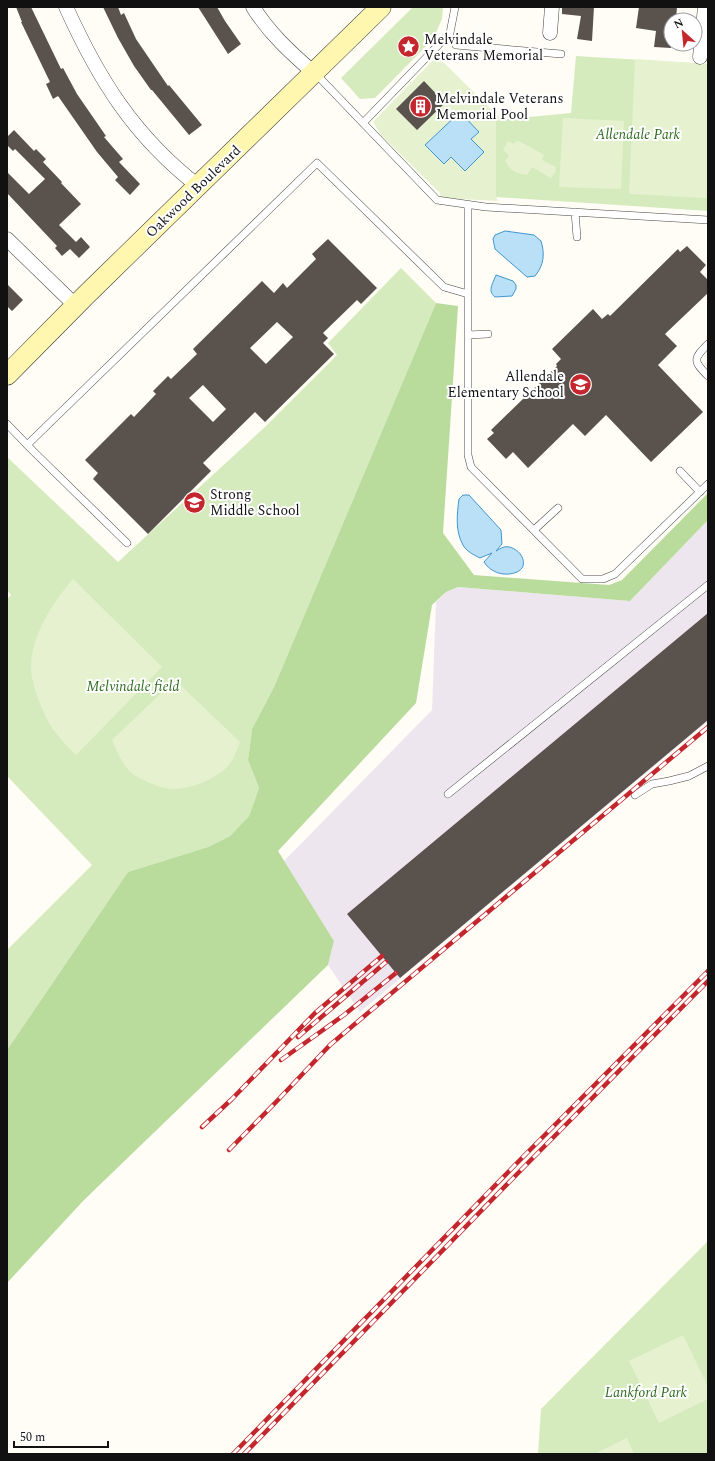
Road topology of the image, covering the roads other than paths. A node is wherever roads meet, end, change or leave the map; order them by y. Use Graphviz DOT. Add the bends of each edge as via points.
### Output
graph roads {
  1 [pos="66,7"];
  2 [pos="252,7"];
  3 [pos="381,7"];
  4 [pos="454,7"];
  5 [pos="552,7"];
  6 [pos="705,7"];
  7 [pos="550,32"];
  8 [pos="456,45"];
  9 [pos="561,54"];
  10 [pos="700,57"];
  11 [pos="314,73"];
  12 [pos="363,123"];
  13 [pos="198,186"];
  14 [pos="468,204"];
  15 [pos="575,212"];
  16 [pos="708,220"];
  17 [pos="576,237"];
  18 [pos="7,239"];
  19 [pos="468,294"];
  20 [pos="76,306"];
  21 [pos="488,334"];
  22 [pos="468,335"];
  23 [pos="708,344"];
  24 [pos="7,375"];
  25 [pos="708,376"];
  26 [pos="7,424"];
  27 [pos="27,445"];
  28 [pos="680,471"];
  29 [pos="708,484"];
  30 [pos="700,492"];
  31 [pos="558,508"];
  32 [pos="534,530"];
  33 [pos="127,543"];
  34 [pos="708,585"];
  35 [pos="708,766"];
  36 [pos="448,794"];
  37 [pos="635,795"];
  1 -- 13 [label="street" via="103,80 129,118 174,168"];
  2 -- 11 [label="street" via="291,54"];
  3 -- 11 [label="main road, Oakwood Boulevard"];
  4 -- 12 [label="lane" via="450,33"];
  5 -- 7 [label="street"];
  6 -- 10 [label="street"];
  8 -- 9 [label="lane"];
  11 -- 12 [label="lane"];
  11 -- 13 [label="main road, Oakwood Boulevard"];
  12 -- 14 [label="lane" via="436,200"];
  13 -- 20 [label="main road, Oakwood Boulevard"];
  14 -- 15 [label="lane"];
  14 -- 19 [label="lane"];
  15 -- 16 [label="lane"];
  15 -- 17 [label="lane"];
  18 -- 20 [label="street"];
  19 -- 22 [label="lane"];
  19 -- 27 [label="lane" via="444,287 317,163"];
  20 -- 24 [label="main road, Oakwood Boulevard"];
  21 -- 22 [label="lane"];
  22 -- 32 [label="lane" via="468,455 471,466"];
  23 -- 25 [label="lane" via="696,359 697,365"];
  26 -- 27 [label="lane"];
  27 -- 33 [label="lane"];
  28 -- 30 [label="lane"];
  29 -- 30 [label="lane"];
  30 -- 32 [label="lane" via="615,574 603,579 582,579"];
  31 -- 32 [label="lane"];
  34 -- 36 [label="lane"];
  35 -- 37 [label="lane" via="689,776 652,784"];
}
